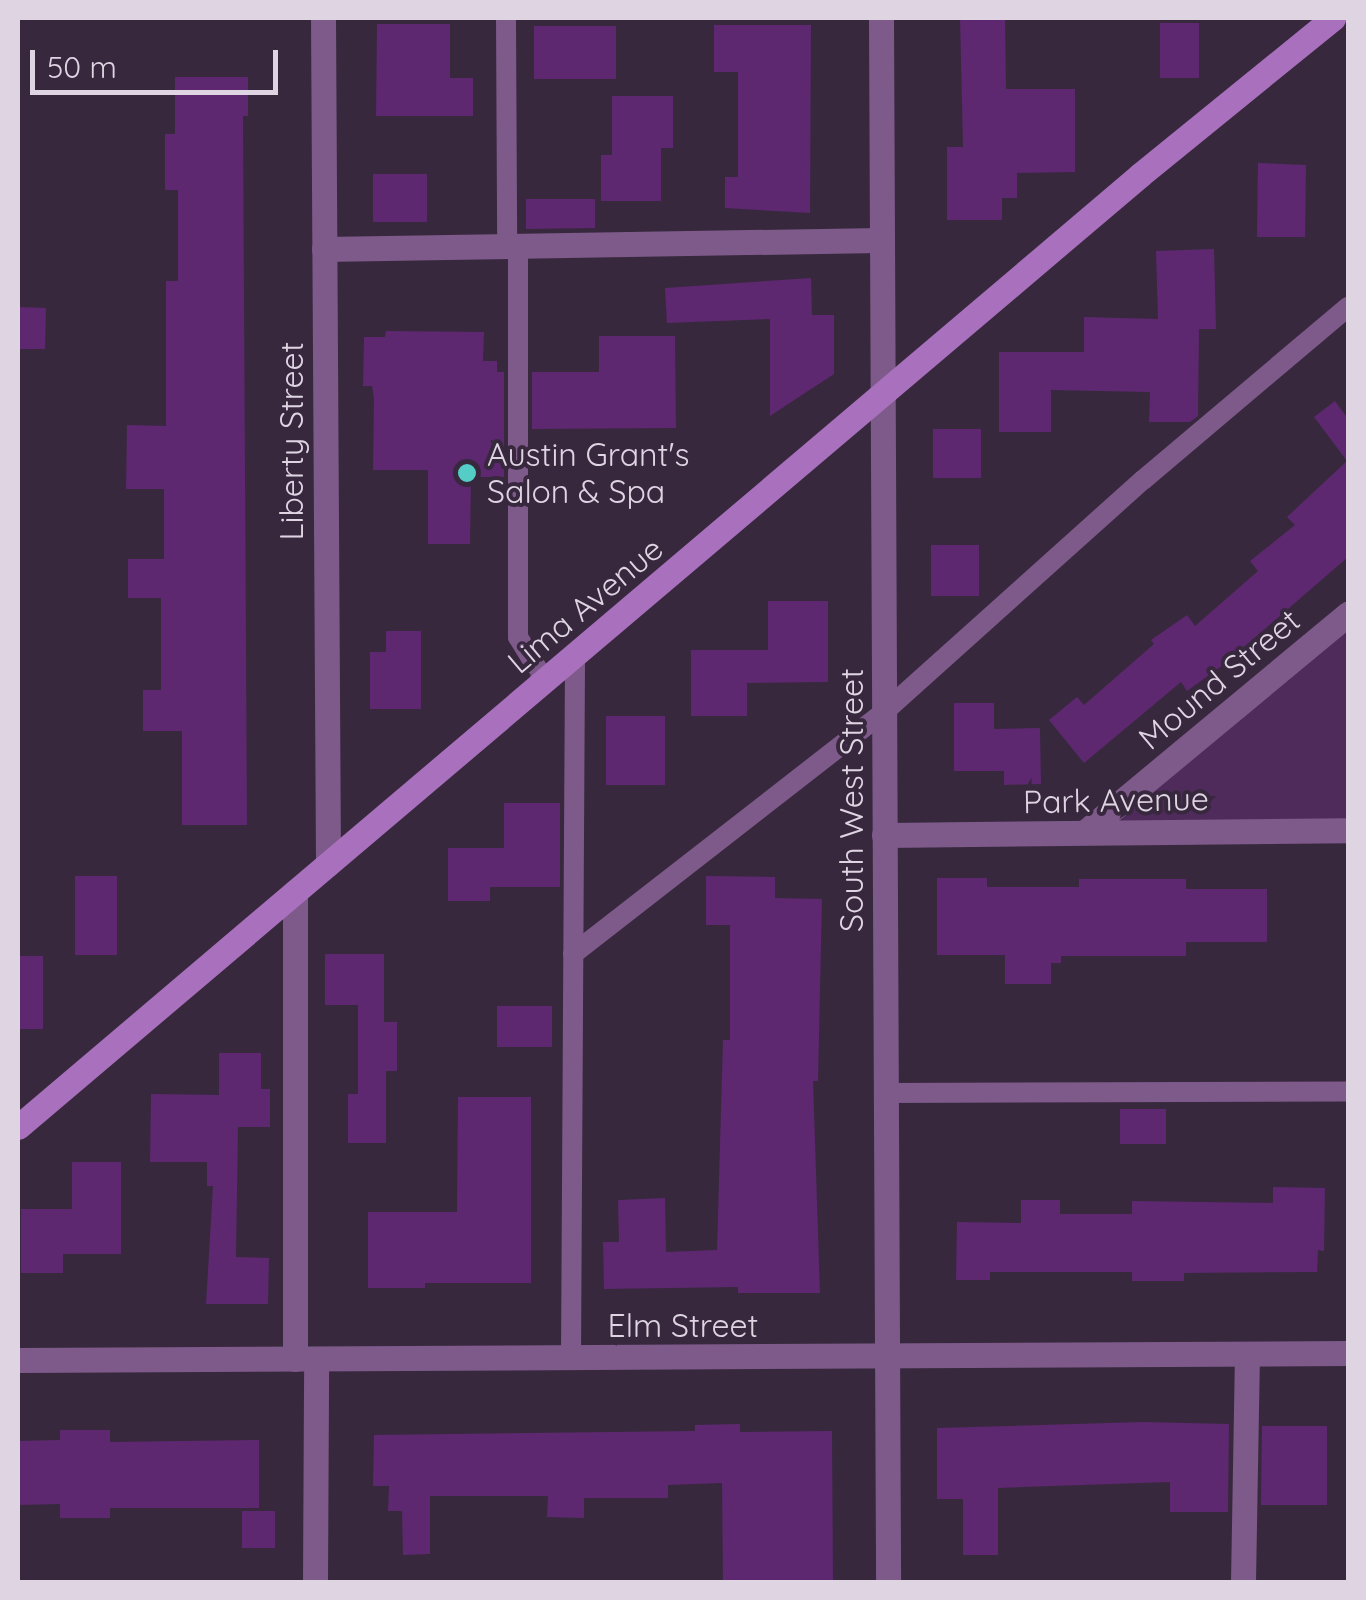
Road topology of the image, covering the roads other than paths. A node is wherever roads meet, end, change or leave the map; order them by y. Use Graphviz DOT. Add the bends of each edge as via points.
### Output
graph roads {
  1 [pos="323,18"];
  2 [pos="506,18"];
  3 [pos="881,18"];
  4 [pos="1333,18"];
  5 [pos="881,240"];
  6 [pos="512,246"];
  7 [pos="324,249"];
  8 [pos="1348,308"];
  9 [pos="881,398"];
  10 [pos="1348,614"];
  11 [pos="574,656"];
  12 [pos="545,681"];
  13 [pos="883,713"];
  14 [pos="1348,830"];
  15 [pos="1085,832"];
  16 [pos="884,835"];
  17 [pos="328,864"];
  18 [pos="295,892"];
  19 [pos="573,954"];
  20 [pos="1348,1090"];
  21 [pos="886,1093"];
  22 [pos="18,1127"];
  23 [pos="1348,1353"];
  24 [pos="1247,1354"];
  25 [pos="890,1356"];
  26 [pos="571,1358"];
  27 [pos="305,1359"];
  28 [pos="18,1360"];
  29 [pos="315,1582"];
  30 [pos="888,1582"];
  31 [pos="1243,1582"];
  1 -- 7 [label="street, Liberty Street"];
  2 -- 6 [label="lane"];
  3 -- 5 [label="street, South West Street"];
  4 -- 9 [label="main road, Lima Avenue"];
  5 -- 6 [label="street"];
  5 -- 9 [label="street, South West Street"];
  6 -- 7 [label="street"];
  6 -- 12 [label="lane" via="518,638"];
  7 -- 17 [label="street, Liberty Street"];
  8 -- 13 [label="lane"];
  9 -- 11 [label="main road, Lima Avenue"];
  9 -- 13 [label="street, South West Street"];
  10 -- 15 [label="street, Mound Street"];
  11 -- 12 [label="main road, Lima Avenue"];
  11 -- 19 [label="lane"];
  12 -- 17 [label="main road, Lima Avenue"];
  13 -- 16 [label="street, South West Street"];
  13 -- 19 [label="lane"];
  14 -- 15 [label="street, Park Avenue"];
  15 -- 16 [label="street, Park Avenue"];
  16 -- 21 [label="street, South West Street"];
  17 -- 18 [label="main road, Lima Avenue"];
  18 -- 22 [label="main road, Lima Avenue"];
  18 -- 27 [label="street"];
  19 -- 26 [label="lane"];
  20 -- 21 [label="lane"];
  21 -- 25 [label="street, South West Street"];
  23 -- 24 [label="street, Elm Street"];
  24 -- 25 [label="street, Elm Street"];
  24 -- 31 [label="street"];
  25 -- 26 [label="street, Elm Street"];
  25 -- 30 [label="street, South West Street"];
  26 -- 27 [label="street, Elm Street"];
  27 -- 28 [label="street, Elm Street"];
  27 -- 29 [label="street"];
}
